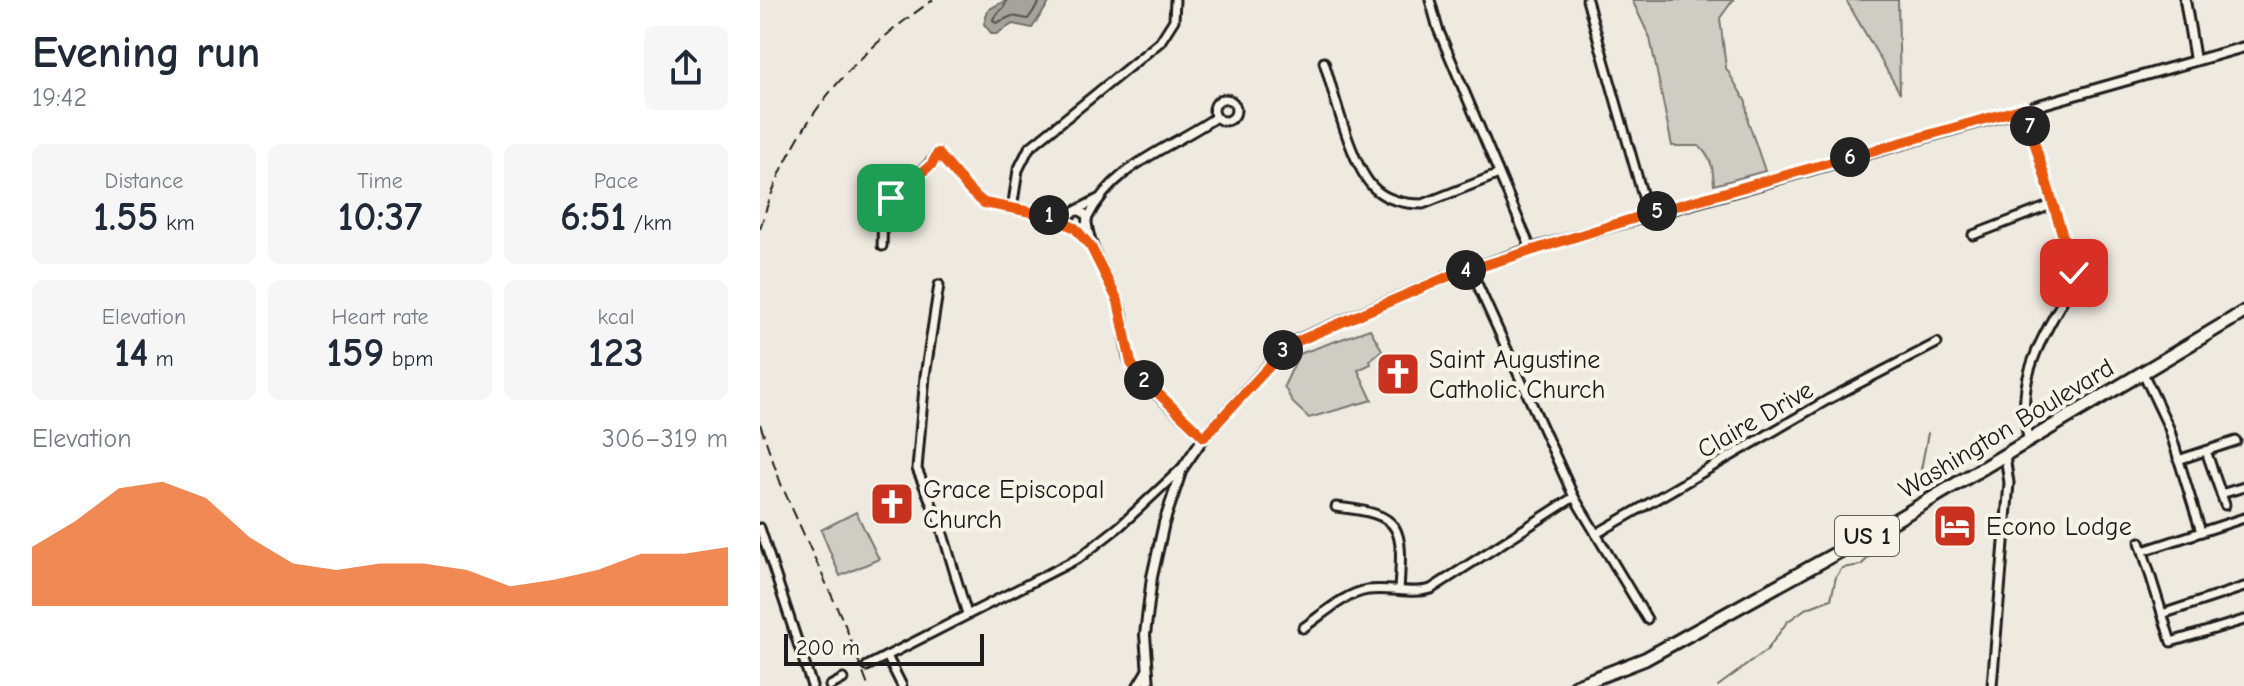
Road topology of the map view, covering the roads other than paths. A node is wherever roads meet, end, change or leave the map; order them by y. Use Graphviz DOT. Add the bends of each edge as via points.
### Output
graph roads {
  1 [pos="1175,0"];
  2 [pos="1430,0"];
  3 [pos="1587,0"];
  4 [pos="2185,0"];
  5 [pos="2244,47"];
  6 [pos="2195,60"];
  7 [pos="1324,62"];
  8 [pos="2024,108"];
  9 [pos="1216,117"];
  10 [pos="1499,174"];
  11 [pos="1098,199"];
  12 [pos="2054,204"];
  13 [pos="1012,209"];
  14 [pos="1074,212"];
  15 [pos="1648,214"];
  16 [pos="1047,215"];
  17 [pos="1087,221"];
  18 [pos="1072,226"];
  19 [pos="1973,235"];
  20 [pos="882,246"];
  21 [pos="1091,247"];
  22 [pos="1531,249"];
  23 [pos="1470,268"];
  24 [pos="939,285"];
  25 [pos="2244,312"];
  26 [pos="1937,343"];
  27 [pos="2143,373"];
  28 [pos="1204,437"];
  29 [pos="2236,441"];
  30 [pos="2029,442"];
  31 [pos="2206,451"];
  32 [pos="2005,456"];
  33 [pos="2178,460"];
  34 [pos="1182,469"];
  35 [pos="2244,487"];
  36 [pos="2221,494"];
  37 [pos="1574,497"];
  38 [pos="2225,505"];
  39 [pos="1336,507"];
  40 [pos="2244,518"];
  41 [pos="760,528"];
  42 [pos="2201,532"];
  43 [pos="1596,534"];
  44 [pos="2140,542"];
  45 [pos="2143,551"];
  46 [pos="2244,587"];
  47 [pos="1399,590"];
  48 [pos="967,614"];
  49 [pos="2162,614"];
  50 [pos="1647,619"];
  51 [pos="2244,620"];
  52 [pos="1303,628"];
  53 [pos="887,656"];
  54 [pos="867,666"];
  55 [pos="1147,670"];
  56 [pos="843,679"];
  57 [pos="812,686"];
  58 [pos="830,686"];
  59 [pos="902,686"];
  60 [pos="1138,686"];
  61 [pos="1149,686"];
  62 [pos="1575,686"];
  63 [pos="1992,686"];
  1 -- 13 [label="street" via="1174,20 1160,42 1029,148 1018,170"];
  2 -- 10 [label="street"];
  3 -- 15 [label="street"];
  4 -- 6 [label="street"];
  5 -- 6 [label="street"];
  6 -- 8 [label="street"];
  7 -- 10 [label="street" via="1359,168 1384,195 1423,204"];
  8 -- 12 [label="street"];
  8 -- 15 [label="street"];
  9 -- 11 [label="street" via="1140,160"];
  10 -- 22 [label="street"];
  11 -- 14 [label="street"];
  11 -- 17 [label="street"];
  12 -- 19 [label="street"];
  12 -- 30 [label="street" via="2074,273 2030,362 2025,413"];
  13 -- 16 [label="street"];
  13 -- 20 [label="street" via="977,199 938,153 886,202"];
  14 -- 16 [label="street"];
  14 -- 17 [label="street" via="1083,212"];
  14 -- 18 [label="street"];
  15 -- 22 [label="street"];
  16 -- 18 [label="street"];
  17 -- 18 [label="street" via="1080,229"];
  17 -- 21 [label="street"];
  18 -- 21 [label="street"];
  21 -- 28 [label="street" via="1122,312 1131,363"];
  22 -- 23 [label="street"];
  23 -- 28 [label="street" via="1289,345"];
  23 -- 37 [label="street"];
  24 -- 48 [label="street" via="917,464"];
  25 -- 27 [label="main road, Washington Boulevard / US 1"];
  26 -- 43 [label="street, Claire Drive"];
  27 -- 30 [label="main road, Washington Boulevard / US 1"];
  27 -- 33 [label="street"];
  28 -- 34 [label="street"];
  29 -- 31 [label="street"];
  30 -- 32 [label="main road, Washington Boulevard / US 1"];
  31 -- 33 [label="street"];
  31 -- 36 [label="street"];
  32 -- 62 [label="main road, Washington Boulevard / US 1" via="1681,640"];
  32 -- 63 [label="street" via="2009,483"];
  33 -- 42 [label="street"];
  34 -- 48 [label="street" via="1092,550"];
  34 -- 55 [label="street" via="1148,600"];
  35 -- 36 [label="street"];
  36 -- 38 [label="street"];
  37 -- 43 [label="street"];
  37 -- 47 [label="street" via="1431,589"];
  39 -- 47 [label="street" via="1376,513 1393,524 1400,539"];
  40 -- 42 [label="street"];
  41 -- 57 [label="street"];
  42 -- 45 [label="street"];
  43 -- 50 [label="street"];
  44 -- 45 [label="street"];
  45 -- 49 [label="street"];
  46 -- 49 [label="street"];
  47 -- 52 [label="street" via="1359,592"];
  48 -- 53 [label="street"];
  49 -- 51 [label="street" via="2171,642"];
  53 -- 54 [label="street"];
  53 -- 59 [label="street"];
  55 -- 60 [label="street"];
  55 -- 61 [label="street"];
  56 -- 58 [label="street"];
}
